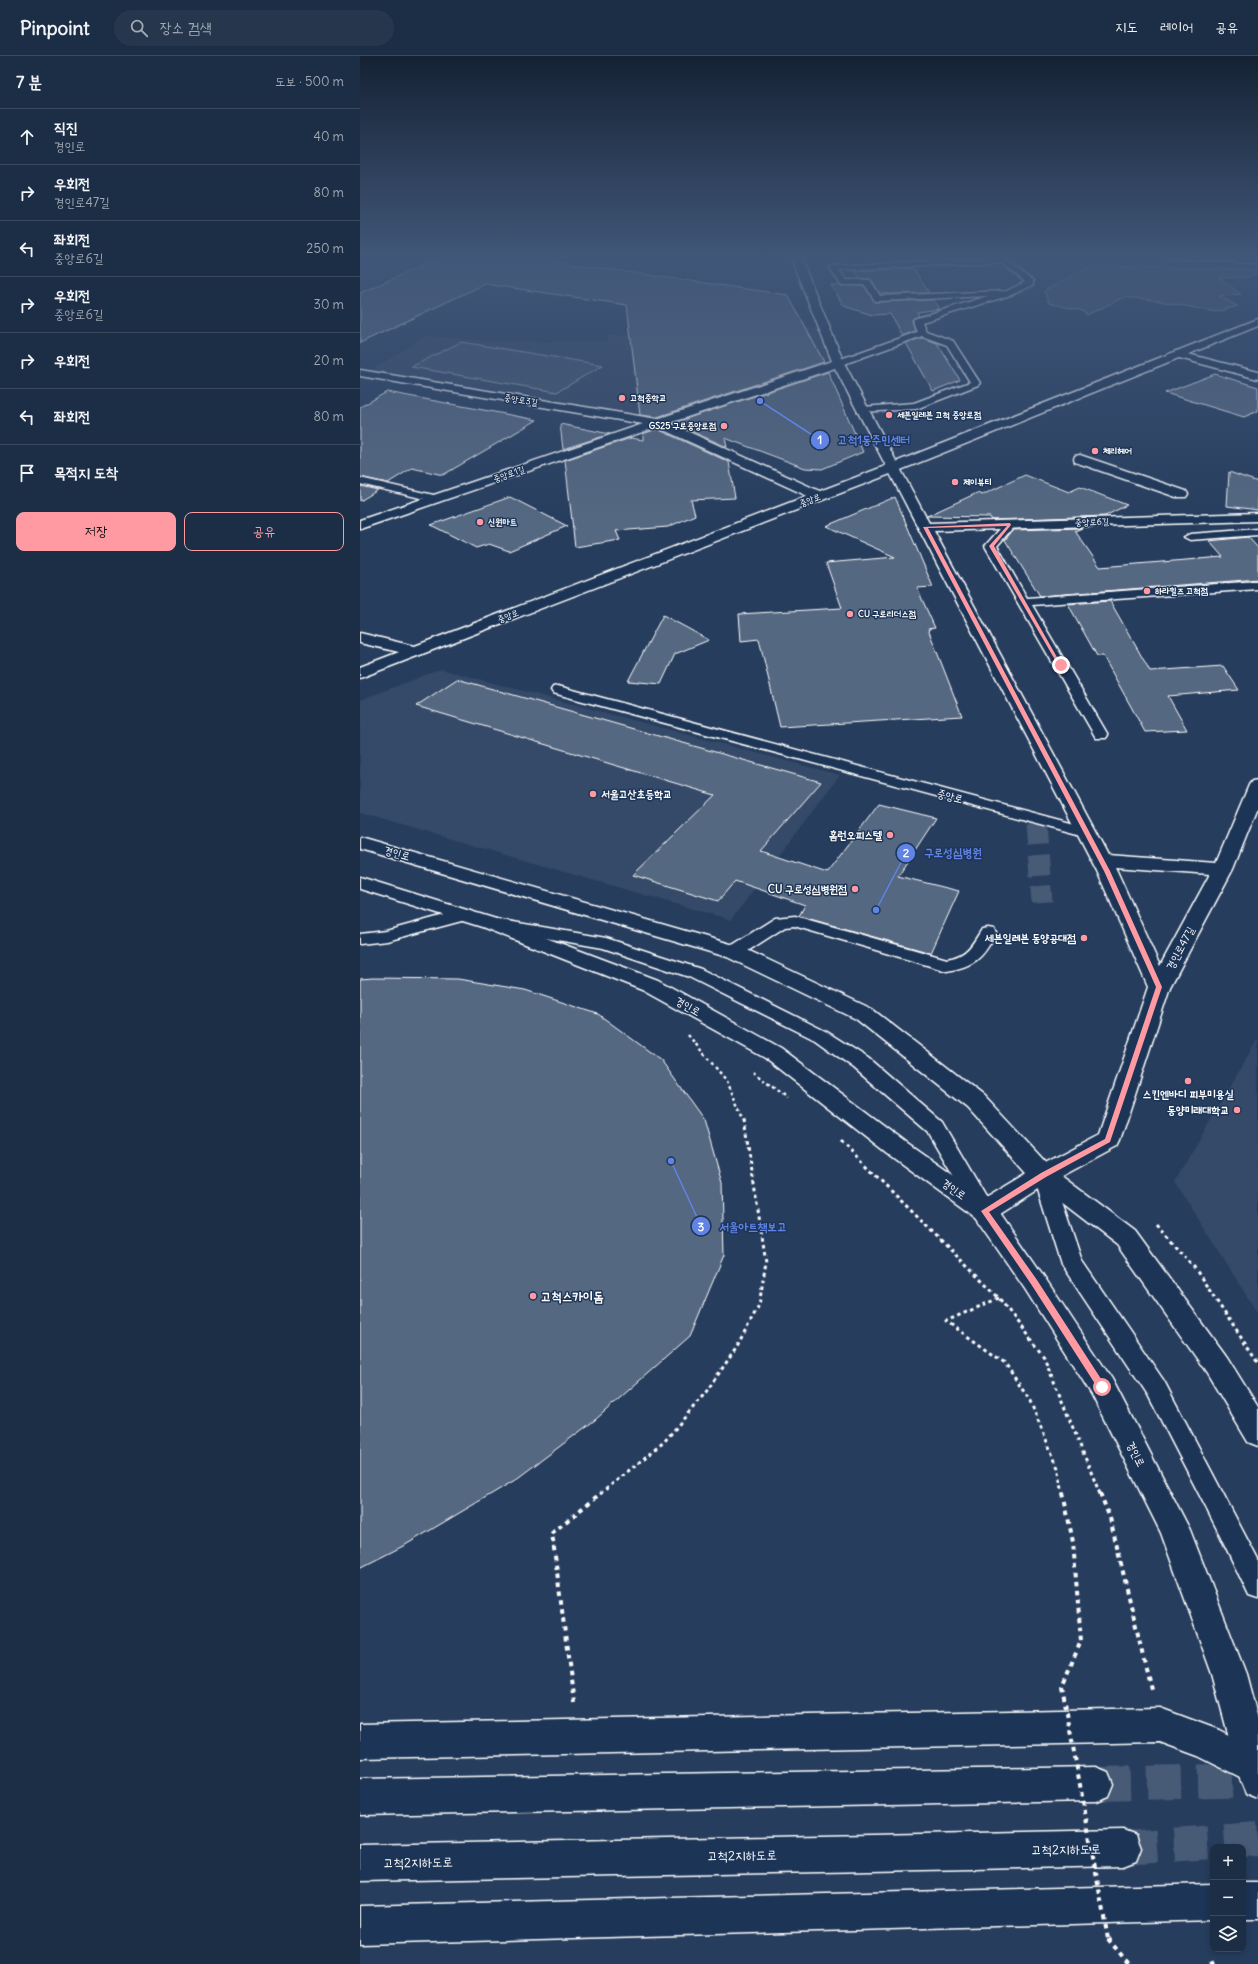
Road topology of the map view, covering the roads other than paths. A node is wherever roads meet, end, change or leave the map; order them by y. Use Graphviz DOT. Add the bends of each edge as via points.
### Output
graph roads {
  1 [pos="831,345"];
  2 [pos="888,345"];
  3 [pos="952,345"];
  4 [pos="1199,345"];
  5 [pos="1176,354"];
  6 [pos="838,363"];
  7 [pos="360,373"];
  8 [pos="1258,376"];
  9 [pos="863,410"];
  10 [pos="658,423"];
  11 [pos="1080,459"];
  12 [pos="893,468"];
  13 [pos="360,481"];
  14 [pos="1181,494"];
  15 [pos="819,496"];
  16 [pos="438,499"];
  17 [pos="1258,517"];
  18 [pos="1010,524"];
  19 [pos="360,525"];
  20 [pos="926,527"];
  21 [pos="1258,532"];
  22 [pos="1190,537"];
  23 [pos="1258,585"];
  24 [pos="1024,602"];
  25 [pos="360,638"];
  26 [pos="416,651"];
  27 [pos="360,673"];
  28 [pos="558,690"];
  29 [pos="1102,736"];
  30 [pos="1258,785"];
  31 [pos="1087,832"];
  32 [pos="360,843"];
  33 [pos="1101,860"];
  34 [pos="1223,869"];
  35 [pos="360,883"];
  36 [pos="463,914"];
  37 [pos="489,923"];
  38 [pos="988,933"];
  39 [pos="360,939"];
  40 [pos="734,952"];
  41 [pos="1159,987"];
  42 [pos="1043,1175"];
  43 [pos="984,1211"];
  44 [pos="1258,1433"];
  45 [pos="1258,1587"];
  46 [pos="360,1741"];
  47 [pos="1257,1772"];
  48 [pos="1096,1784"];
  49 [pos="360,1797"];
  50 [pos="1123,1848"];
  51 [pos="360,1863"];
  52 [pos="1246,1901"];
  53 [pos="1258,1901"];
  54 [pos="1210,1902"];
  55 [pos="360,1925"];
  1 -- 6 [label="street"];
  2 -- 6 [label="lane"];
  3 -- 9 [label="lane" via="975,383 916,406"];
  4 -- 5 [label="street, 중앙로"];
  5 -- 8 [label="street"];
  5 -- 12 [label="street, 중앙로"];
  6 -- 9 [label="street"];
  6 -- 10 [label="street, 중앙로3길"];
  7 -- 10 [label="street, 중앙로3길"];
  9 -- 12 [label="street"];
  10 -- 15 [label="street, 중앙로3길"];
  10 -- 16 [label="street, 중앙로1길"];
  11 -- 14 [label="street"];
  12 -- 15 [label="street, 중앙로"];
  12 -- 20 [label="street"];
  13 -- 16 [label="lane"];
  15 -- 26 [label="street, 중앙로"];
  16 -- 19 [label="street, 중앙로1길"];
  17 -- 18 [label="street, 중앙로6길"];
  18 -- 20 [label="street, 중앙로6길"];
  18 -- 24 [label="lane" via="991,546"];
  20 -- 31 [label="street"];
  21 -- 22 [label="lane"];
  23 -- 24 [label="lane"];
  24 -- 29 [label="lane"];
  25 -- 26 [label="street"];
  26 -- 27 [label="street, 중앙로"];
  28 -- 31 [label="lane, 중앙로"];
  30 -- 34 [label="street, 경인로47길"];
  31 -- 33 [label="street"];
  32 -- 40 [label="street, 경인로"];
  33 -- 34 [label="street"];
  33 -- 41 [label="street"];
  34 -- 41 [label="street, 경인로47길"];
  35 -- 36 [label="street, 경인로"];
  36 -- 37 [label="street, 경인로"];
  36 -- 39 [label="lane" via="387,936"];
  37 -- 43 [label="street, 경인로" via="650,985 773,1053"];
  37 -- 43 [label="lane" via="606,943 695,974 821,1036 860,1063 935,1127"];
  38 -- 40 [label="lane" via="973,957 962,963 947,965 795,921 781,922"];
  40 -- 42 [label="street, 경인로" via="864,1014 976,1102"];
  41 -- 42 [label="street, 경인로47길" via="1108,1140"];
  42 -- 43 [label="street, 경인로47길"];
  42 -- 44 [label="street, 경인로" via="1126,1238 1217,1365"];
  42 -- 45 [label="lane" via="1072,1264 1156,1388"];
  43 -- 47 [label="street, 경인로" via="1102,1387 1175,1530 1229,1674"];
  46 -- 47 [label="street" via="1160,1725 1207,1742"];
  48 -- 49 [label="street"];
  50 -- 51 [label="street, 고척2지하도로"];
  52 -- 53 [label="street"];
  54 -- 55 [label="street"];
}
